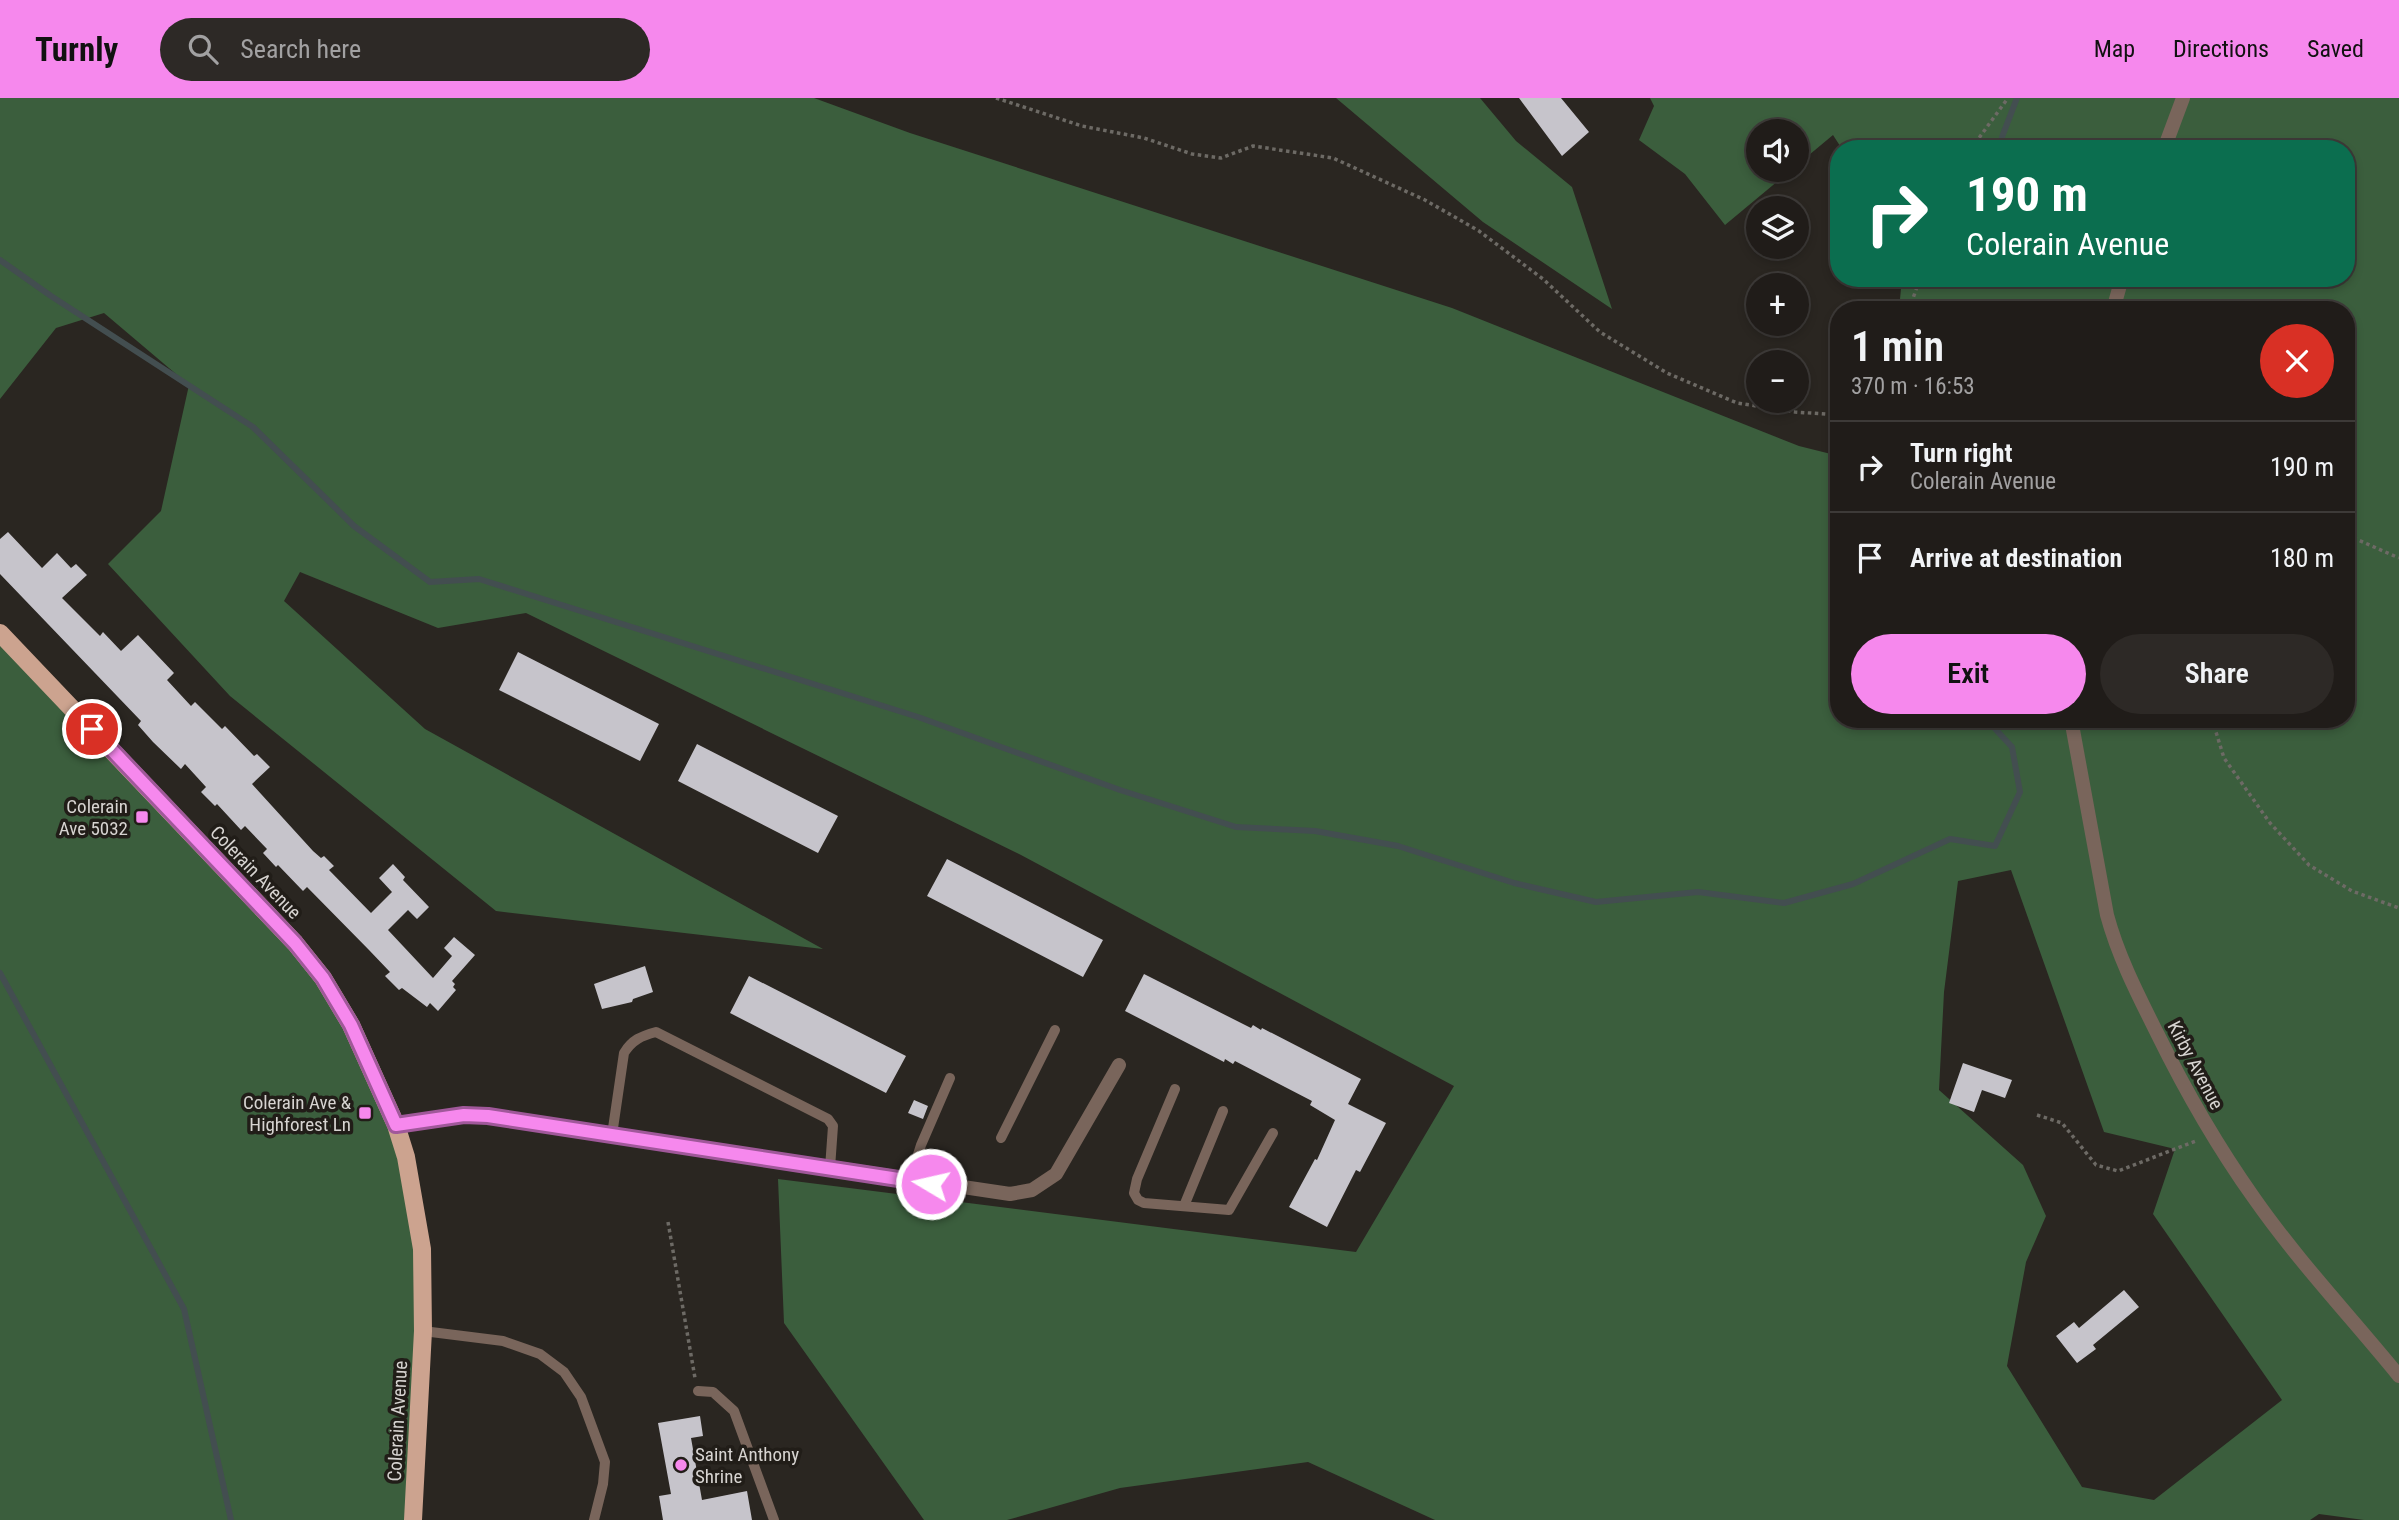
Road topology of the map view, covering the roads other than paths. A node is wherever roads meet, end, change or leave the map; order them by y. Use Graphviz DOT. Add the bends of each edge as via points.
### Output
graph roads {
  1 [pos="2183,98"];
  2 [pos="2167,140"];
  3 [pos="0,633"];
  4 [pos="2073,728"];
  5 [pos="1055,1030"];
  6 [pos="1119,1065"];
  7 [pos="950,1078"];
  8 [pos="1175,1089"];
  9 [pos="1223,1111"];
  10 [pos="396,1125"];
  11 [pos="1273,1133"];
  12 [pos="611,1135"];
  13 [pos="1001,1138"];
  14 [pos="830,1168"];
  15 [pos="910,1180"];
  16 [pos="1184,1206"];
  17 [pos="423,1331"];
  18 [pos="2399,1376"];
  19 [pos="698,1391"];
  20 [pos="413,1520"];
  21 [pos="593,1520"];
  22 [pos="774,1520"];
  1 -- 2 [label="street"];
  3 -- 10 [label="main road, Colerain Avenue" via="295,943 351,1025"];
  4 -- 18 [label="street, Kirby Avenue" via="2113,938 2180,1080 2254,1199"];
  5 -- 13 [label="lane"];
  6 -- 15 [label="street" via="1056,1174 1045,1183 1010,1194"];
  7 -- 15 [label="lane"];
  8 -- 16 [label="lane" via="1134,1193 1144,1203"];
  9 -- 16 [label="lane"];
  10 -- 12 [label="street" via="488,1116"];
  10 -- 17 [label="main road, Colerain Avenue" via="422,1249"];
  11 -- 16 [label="lane" via="1229,1210"];
  12 -- 14 [label="street"];
  12 -- 14 [label="lane" via="624,1053 641,1036 656,1032 828,1119 833,1126"];
  14 -- 15 [label="street"];
  17 -- 20 [label="main road, Colerain Avenue"];
  17 -- 21 [label="lane" via="503,1341 540,1354 564,1372 581,1398 605,1462"];
  19 -- 22 [label="lane" via="713,1392 734,1411"];
}
